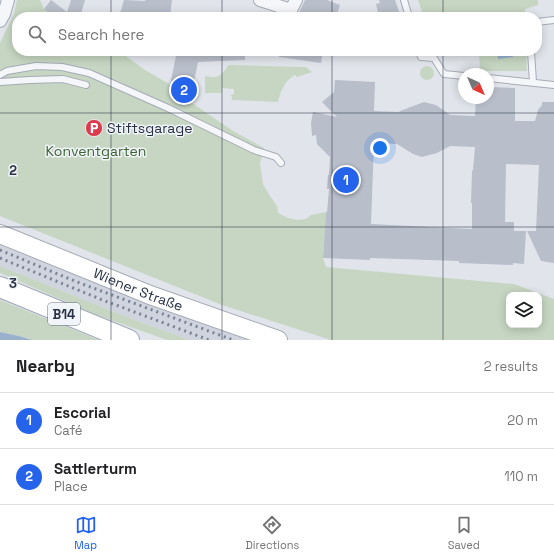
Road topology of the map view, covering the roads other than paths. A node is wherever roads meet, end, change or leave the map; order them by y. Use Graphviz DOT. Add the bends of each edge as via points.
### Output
graph roads {
  1 [pos="8,0"];
  2 [pos="260,0"];
  3 [pos="404,0"];
  4 [pos="293,5"];
  5 [pos="408,12"];
  6 [pos="554,20"];
  7 [pos="0,21"];
  8 [pos="542,21"];
  9 [pos="421,56"];
  10 [pos="531,56"];
  11 [pos="0,75"];
  12 [pos="458,75"];
  13 [pos="494,79"];
  14 [pos="0,82"];
  15 [pos="533,82"];
  16 [pos="554,85"];
  17 [pos="86,86"];
  18 [pos="281,163"];
  19 [pos="0,234"];
  20 [pos="0,287"];
  21 [pos="129,340"];
  22 [pos="278,340"];
  1 -- 7 [label="street"];
  2 -- 4 [label="street"];
  3 -- 5 [label="lane"];
  6 -- 8 [label="lane"];
  9 -- 12 [label="lane" via="434,58 444,74"];
  10 -- 15 [label="lane"];
  11 -- 18 [label="lane" via="36,66 62,67 90,73 254,150 276,157"];
  13 -- 15 [label="lane"];
  14 -- 17 [label="lane" via="63,79"];
  15 -- 16 [label="lane"];
  19 -- 22 [label="street, Wiener Straße" via="150,296"];
  20 -- 21 [label="main road, B14"];
}
